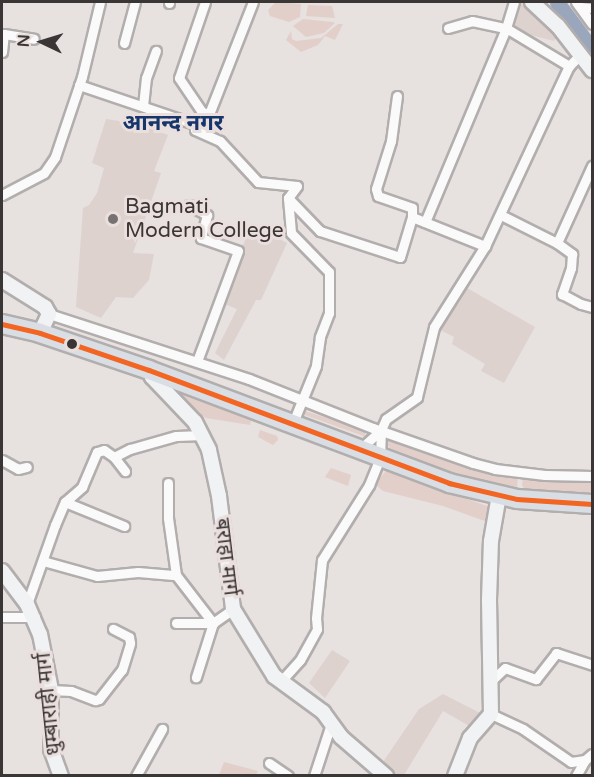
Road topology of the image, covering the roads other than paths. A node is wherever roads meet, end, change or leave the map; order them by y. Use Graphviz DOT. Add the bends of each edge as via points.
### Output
graph roads {
  1 [pos="99,2"];
  2 [pos="134,2"];
  3 [pos="205,2"];
  4 [pos="253,2"];
  5 [pos="514,2"];
  6 [pos="532,2"];
  7 [pos="578,4"];
  8 [pos="592,8"];
  9 [pos="592,24"];
  10 [pos="448,28"];
  11 [pos="506,28"];
  12 [pos="34,39"];
  13 [pos="124,43"];
  14 [pos="156,51"];
  15 [pos="2,52"];
  16 [pos="581,54"];
  17 [pos="569,66"];
  18 [pos="592,70"];
  19 [pos="79,85"];
  20 [pos="397,96"];
  21 [pos="143,106"];
  22 [pos="202,111"];
  23 [pos="197,125"];
  24 [pos="592,166"];
  25 [pos="2,195"];
  26 [pos="288,198"];
  27 [pos="189,205"];
  28 [pos="501,215"];
  29 [pos="412,217"];
  30 [pos="425,222"];
  31 [pos="557,243"];
  32 [pos="485,246"];
  33 [pos="2,280"];
  34 [pos="8,289"];
  35 [pos="592,307"];
  36 [pos="48,314"];
  37 [pos="2,324"];
  38 [pos="40,333"];
  39 [pos="197,361"];
  40 [pos="149,370"];
  41 [pos="302,400"];
  42 [pos="292,426"];
  43 [pos="381,430"];
  44 [pos="203,435"];
  45 [pos="359,450"];
  46 [pos="114,457"];
  47 [pos="380,458"];
  48 [pos="2,460"];
  49 [pos="27,467"];
  50 [pos="125,471"];
  51 [pos="592,476"];
  52 [pos="168,483"];
  53 [pos="499,495"];
  54 [pos="65,502"];
  55 [pos="592,504"];
  56 [pos="124,526"];
  57 [pos="43,561"];
  58 [pos="2,571"];
  59 [pos="176,575"];
  60 [pos="27,604"];
  61 [pos="233,609"];
  62 [pos="2,617"];
  63 [pos="34,617"];
  64 [pos="176,623"];
  65 [pos="213,623"];
  66 [pos="112,629"];
  67 [pos="592,664"];
  68 [pos="196,677"];
  69 [pos="281,681"];
  70 [pos="491,681"];
  71 [pos="51,690"];
  72 [pos="491,714"];
  73 [pos="331,724"];
  74 [pos="162,729"];
  75 [pos="589,757"];
  76 [pos="269,762"];
  77 [pos="383,774"];
  78 [pos="61,776"];
  79 [pos="136,776"];
  80 [pos="288,776"];
  81 [pos="314,776"];
  82 [pos="455,776"];
  83 [pos="576,776"];
  1 -- 19 [label="street"];
  2 -- 13 [label="street"];
  3 -- 22 [label="street" via="179,78"];
  4 -- 22 [label="street" via="209,114"];
  5 -- 11 [label="street"];
  6 -- 16 [label="main road"];
  7 -- 8 [label="street"];
  7 -- 9 [label="street"];
  10 -- 11 [label="street" via="472,21"];
  11 -- 17 [label="street"];
  11 -- 30 [label="street"];
  12 -- 15 [label="street" via="4,34"];
  14 -- 21 [label="street"];
  16 -- 17 [label="street"];
  16 -- 18 [label="main road"];
  17 -- 28 [label="street"];
  19 -- 21 [label="street"];
  19 -- 25 [label="street" via="55,157 44,173"];
  20 -- 29 [label="street" via="391,141 376,189 378,196 412,208"];
  21 -- 23 [label="street"];
  22 -- 23 [label="street"];
  23 -- 26 [label="street" via="195,130 220,141 258,182 297,186"];
  24 -- 31 [label="street"];
  26 -- 29 [label="street" via="320,231 400,257"];
  26 -- 41 [label="street" via="291,233 329,272 329,313 320,337 316,366"];
  27 -- 39 [label="street" via="207,215 201,238 238,251"];
  28 -- 31 [label="street"];
  28 -- 32 [label="street"];
  29 -- 30 [label="street"];
  30 -- 32 [label="street"];
  31 -- 35 [label="street" via="573,259 562,294"];
  32 -- 43 [label="street" via="434,327 417,397 386,419"];
  33 -- 34 [label="main road"];
  34 -- 36 [label="main road" via="45,307"];
  36 -- 38 [label="main road"];
  36 -- 39 [label="street"];
  37 -- 38 [label="highway"];
  38 -- 40 [label="highway"];
  39 -- 41 [label="street"];
  40 -- 42 [label="highway"];
  40 -- 44 [label="main road, बराहा मार्ग"];
  41 -- 42 [label="street"];
  41 -- 43 [label="street"];
  42 -- 45 [label="highway"];
  43 -- 45 [label="street"];
  43 -- 47 [label="street"];
  43 -- 51 [label="street" via="495,469"];
  44 -- 46 [label="street" via="176,436"];
  44 -- 61 [label="main road, बराहा मार्ग" via="219,496"];
  45 -- 47 [label="highway"];
  46 -- 50 [label="street"];
  46 -- 54 [label="street" via="104,450 97,452 82,487"];
  47 -- 53 [label="highway" via="449,483"];
  47 -- 69 [label="street" via="369,485 322,560 317,629 300,660"];
  48 -- 49 [label="street" via="18,469"];
  52 -- 59 [label="street" via="168,518"];
  53 -- 55 [label="highway" via="549,503"];
  53 -- 70 [label="main road" via="491,541"];
  54 -- 56 [label="street"];
  54 -- 57 [label="street"];
  57 -- 59 [label="street" via="97,576 138,572"];
  57 -- 60 [label="street"];
  58 -- 60 [label="main road, धुम्बाराही मार्ग"];
  59 -- 65 [label="street"];
  60 -- 63 [label="main road, धुम्बाराही मार्ग"];
  61 -- 65 [label="street"];
  61 -- 69 [label="main road, बराहा मार्ग" via="274,676"];
  62 -- 63 [label="street"];
  63 -- 71 [label="main road, धुम्बाराही मार्ग"];
  64 -- 65 [label="street"];
  65 -- 68 [label="street"];
  66 -- 71 [label="street" via="129,637 130,643 122,670 99,699"];
  67 -- 70 [label="street" via="556,653 536,678 505,668"];
  69 -- 73 [label="main road, बराहा मार्ग" via="323,712"];
  70 -- 72 [label="main road"];
  71 -- 78 [label="main road, धुम्बाराही मार्ग" via="51,749"];
  72 -- 75 [label="street" via="523,729 571,762"];
  72 -- 82 [label="main road" via="470,738"];
  73 -- 77 [label="main road, बराहा मार्ग"];
  73 -- 81 [label="street"];
  74 -- 79 [label="street"];
  75 -- 83 [label="street"];
  76 -- 80 [label="street"];
}
